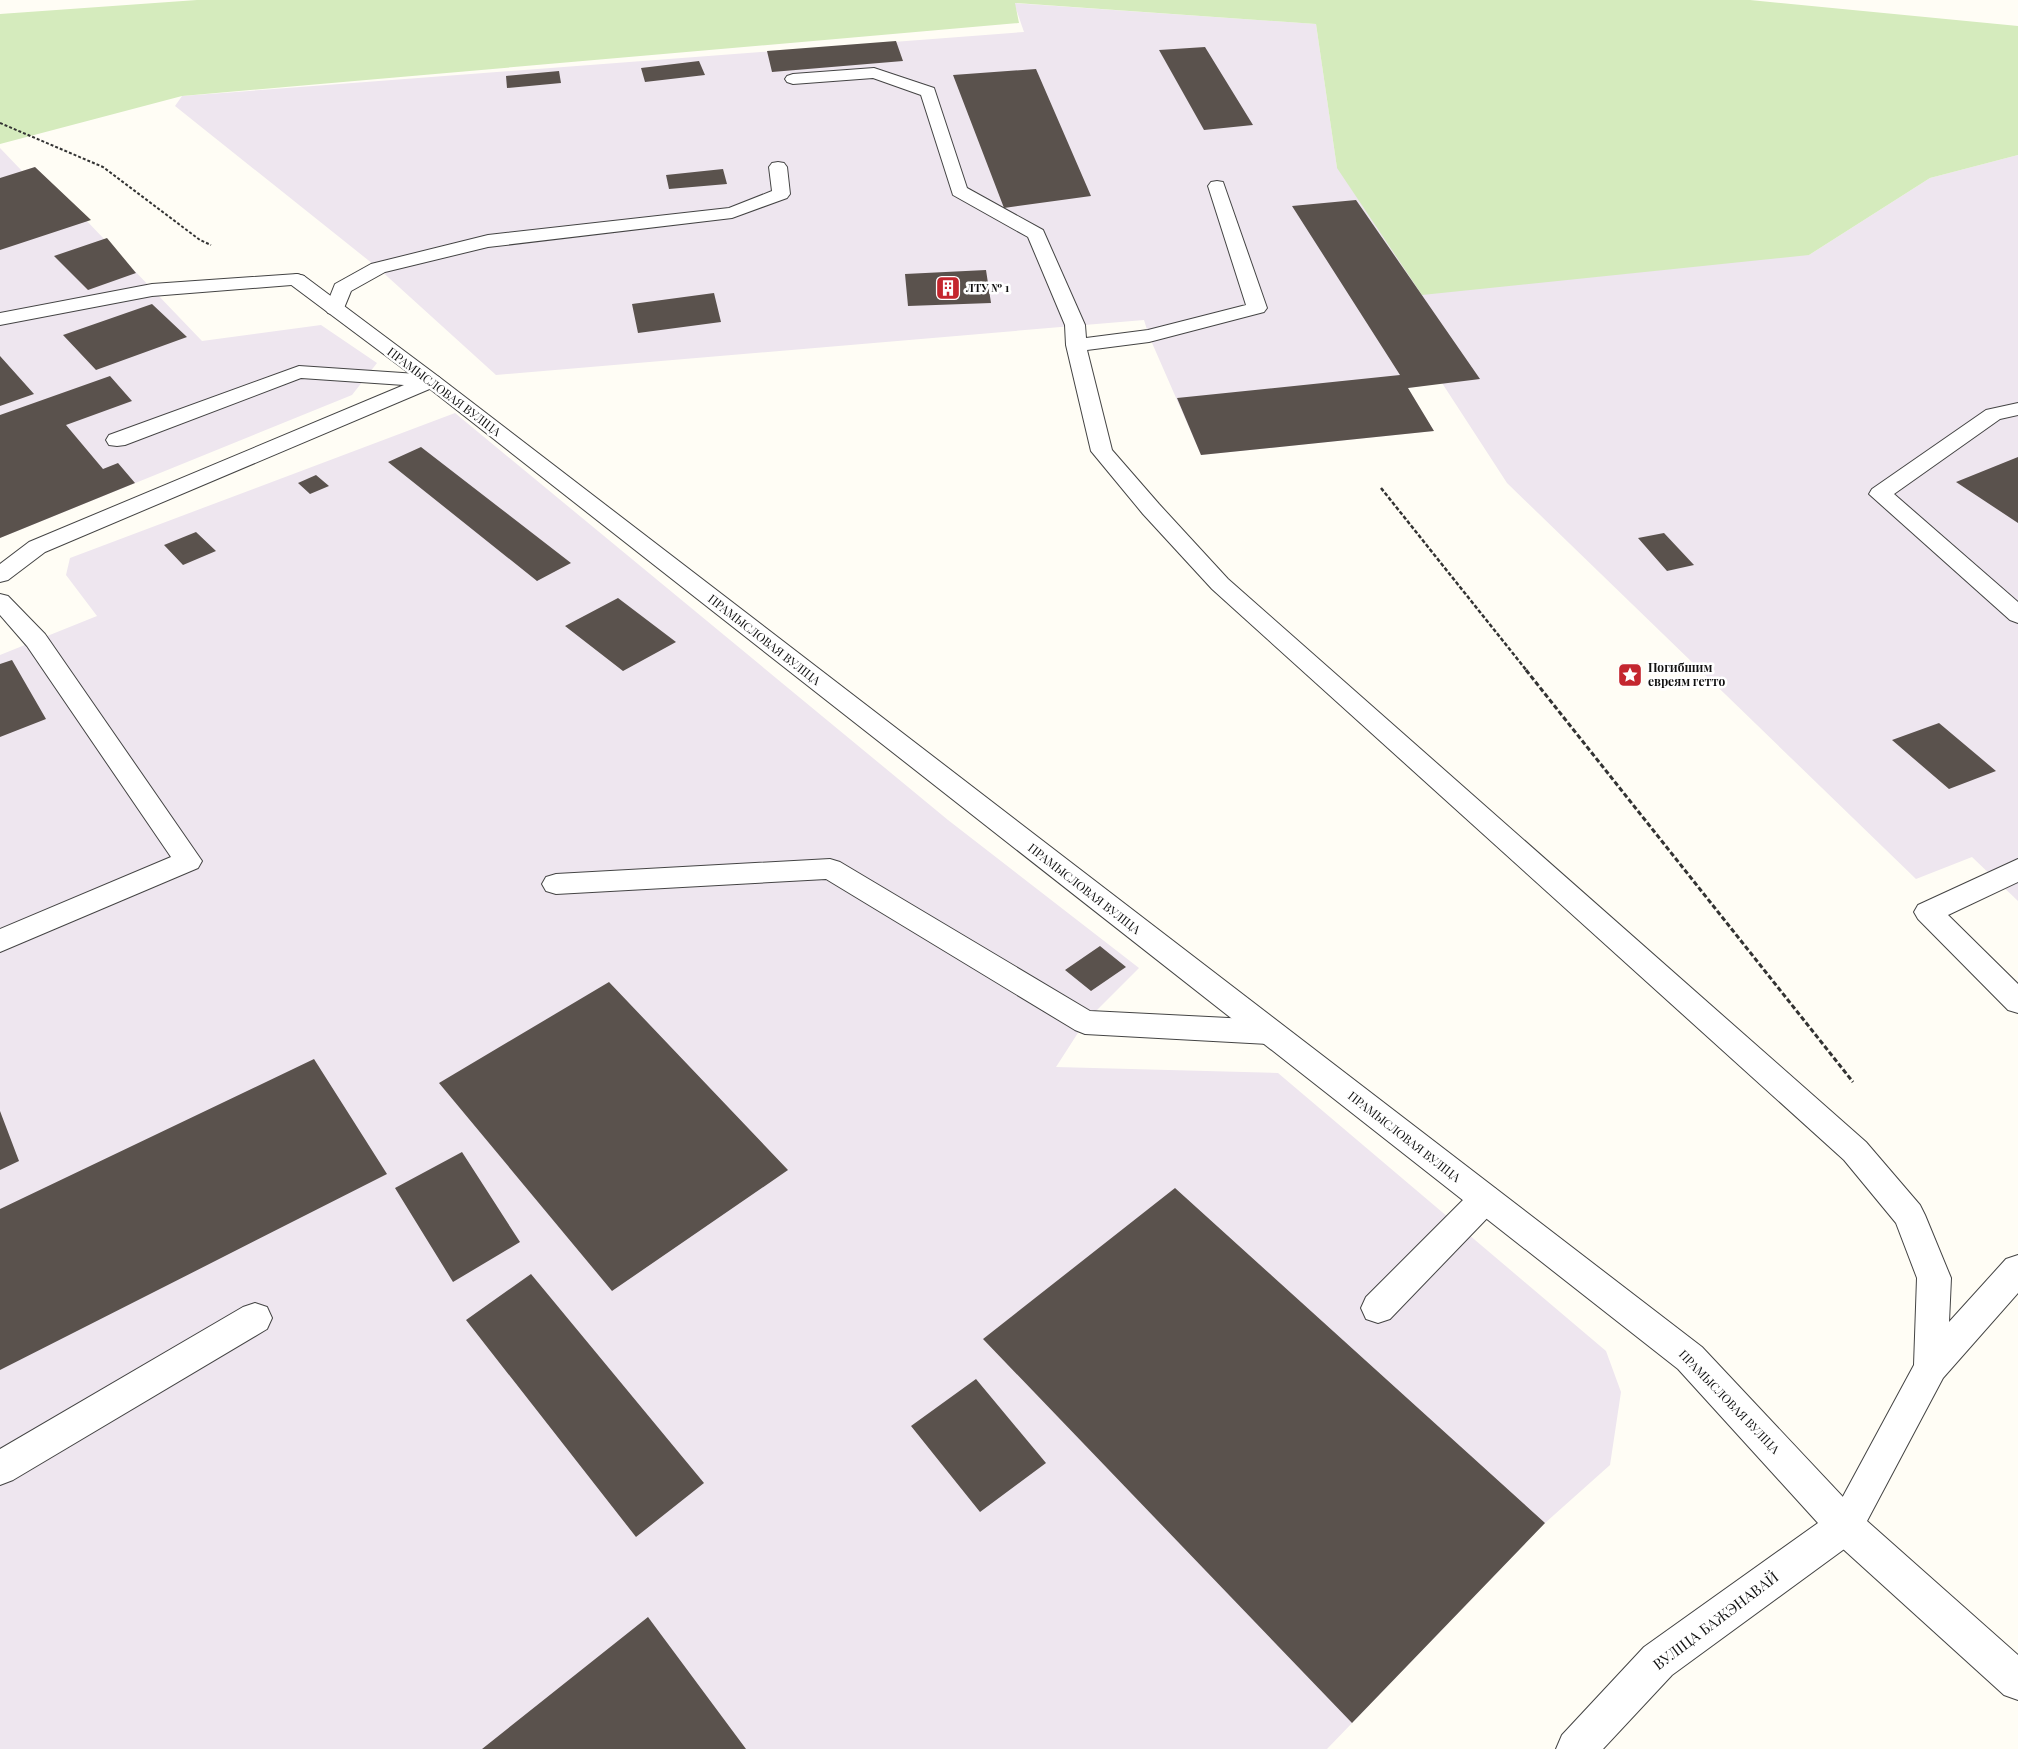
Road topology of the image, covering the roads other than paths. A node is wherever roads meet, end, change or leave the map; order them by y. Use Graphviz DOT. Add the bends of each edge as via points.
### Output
graph roads {
  1 [pos="793,79"];
  2 [pos="778,167"];
  3 [pos="1217,186"];
  4 [pos="335,309"];
  5 [pos="0,319"];
  6 [pos="1076,345"];
  7 [pos="432,382"];
  8 [pos="2018,409"];
  9 [pos="117,440"];
  10 [pos="0,575"];
  11 [pos="0,600"];
  12 [pos="2018,615"];
  13 [pos="2018,869"];
  14 [pos="556,884"];
  15 [pos="0,941"];
  16 [pos="2018,1002"];
  17 [pos="1268,1032"];
  18 [pos="1484,1199"];
  19 [pos="2018,1269"];
  20 [pos="1378,1308"];
  21 [pos="255,1318"];
  22 [pos="1930,1366"];
  23 [pos="0,1468"];
  24 [pos="1845,1526"];
  25 [pos="2018,1681"];
  26 [pos="1576,1749"];
  1 -- 6 [label="street" via="874,73 928,92 959,192 1036,234 1075,325"];
  2 -- 4 [label="street" via="781,194 732,213 488,241 378,268 342,288"];
  3 -- 6 [label="street" via="1257,308 1150,336"];
  4 -- 5 [label="street, ПРАМЫСЛОВАЯ ВУЛІЦА" via="297,280 152,290"];
  4 -- 7 [label="street, ПРАМЫСЛОВАЯ ВУЛІЦА"];
  6 -- 22 [label="street" via="1102,451 1220,584 1855,1151 1903,1208 1934,1278"];
  7 -- 9 [label="street" via="299,372"];
  7 -- 10 [label="street" via="37,547"];
  7 -- 17 [label="street, ПРАМЫСЛОВАЯ ВУЛІЦА"];
  8 -- 12 [label="street" via="1993,414 1880,494"];
  11 -- 15 [label="street" via="36,640 188,861"];
  13 -- 16 [label="street" via="1928,912"];
  14 -- 17 [label="street" via="830,869 1085,1022"];
  17 -- 18 [label="street, ПРАМЫСЛОВАЯ ВУЛІЦА"];
  18 -- 20 [label="street"];
  18 -- 24 [label="street, ПРАМЫСЛОВАЯ ВУЛІЦА" via="1690,1358"];
  19 -- 22 [label="street"];
  21 -- 23 [label="street"];
  22 -- 24 [label="street"];
  24 -- 25 [label="street, ПРАМЫСЛОВАЯ ВУЛІЦА"];
  24 -- 26 [label="street, ВУЛІЦА БАЖЭНАВАЙ" via="1658,1661"];
}
